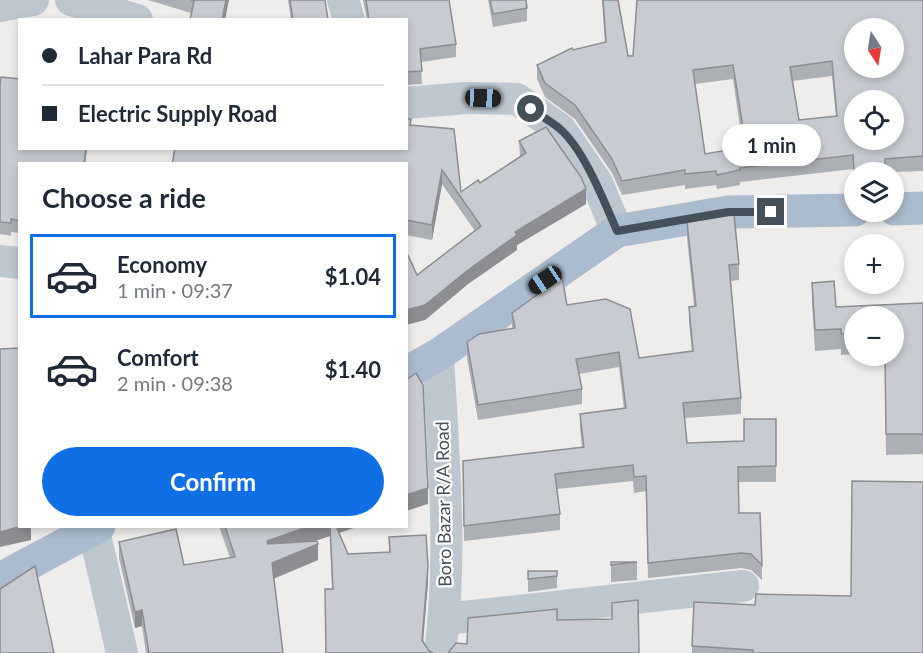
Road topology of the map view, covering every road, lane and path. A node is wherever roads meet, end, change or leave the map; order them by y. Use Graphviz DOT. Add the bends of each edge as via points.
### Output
graph roads {
  1 [pos="33,0"];
  2 [pos="72,0"];
  3 [pos="343,0"];
  4 [pos="0,6"];
  5 [pos="130,18"];
  6 [pos="348,18"];
  7 [pos="408,103"];
  8 [pos="923,208"];
  9 [pos="904,209"];
  10 [pos="844,210"];
  11 [pos="617,231"];
  12 [pos="0,261"];
  13 [pos="18,263"];
  14 [pos="438,355"];
  15 [pos="408,372"];
  16 [pos="93,528"];
  17 [pos="95,528"];
  18 [pos="0,579"];
  19 [pos="743,586"];
  20 [pos="445,619"];
  21 [pos="122,653"];
  22 [pos="440,653"];
  1 -- 4 [label="street"];
  2 -- 5 [label="street"];
  3 -- 6 [label="street"];
  7 -- 11 [label="street" via="516,99 560,129 597,183"];
  8 -- 9 [label="main road"];
  10 -- 11 [label="main road" via="728,212"];
  11 -- 14 [label="main road"];
  12 -- 13 [label="street"];
  14 -- 15 [label="main road"];
  14 -- 20 [label="street, Boro Bazar R/A Road" via="446,507"];
  16 -- 18 [label="main road"];
  17 -- 21 [label="street"];
  19 -- 20 [label="street"];
  20 -- 22 [label="street, Boro Bazar R/A Road"];
}
